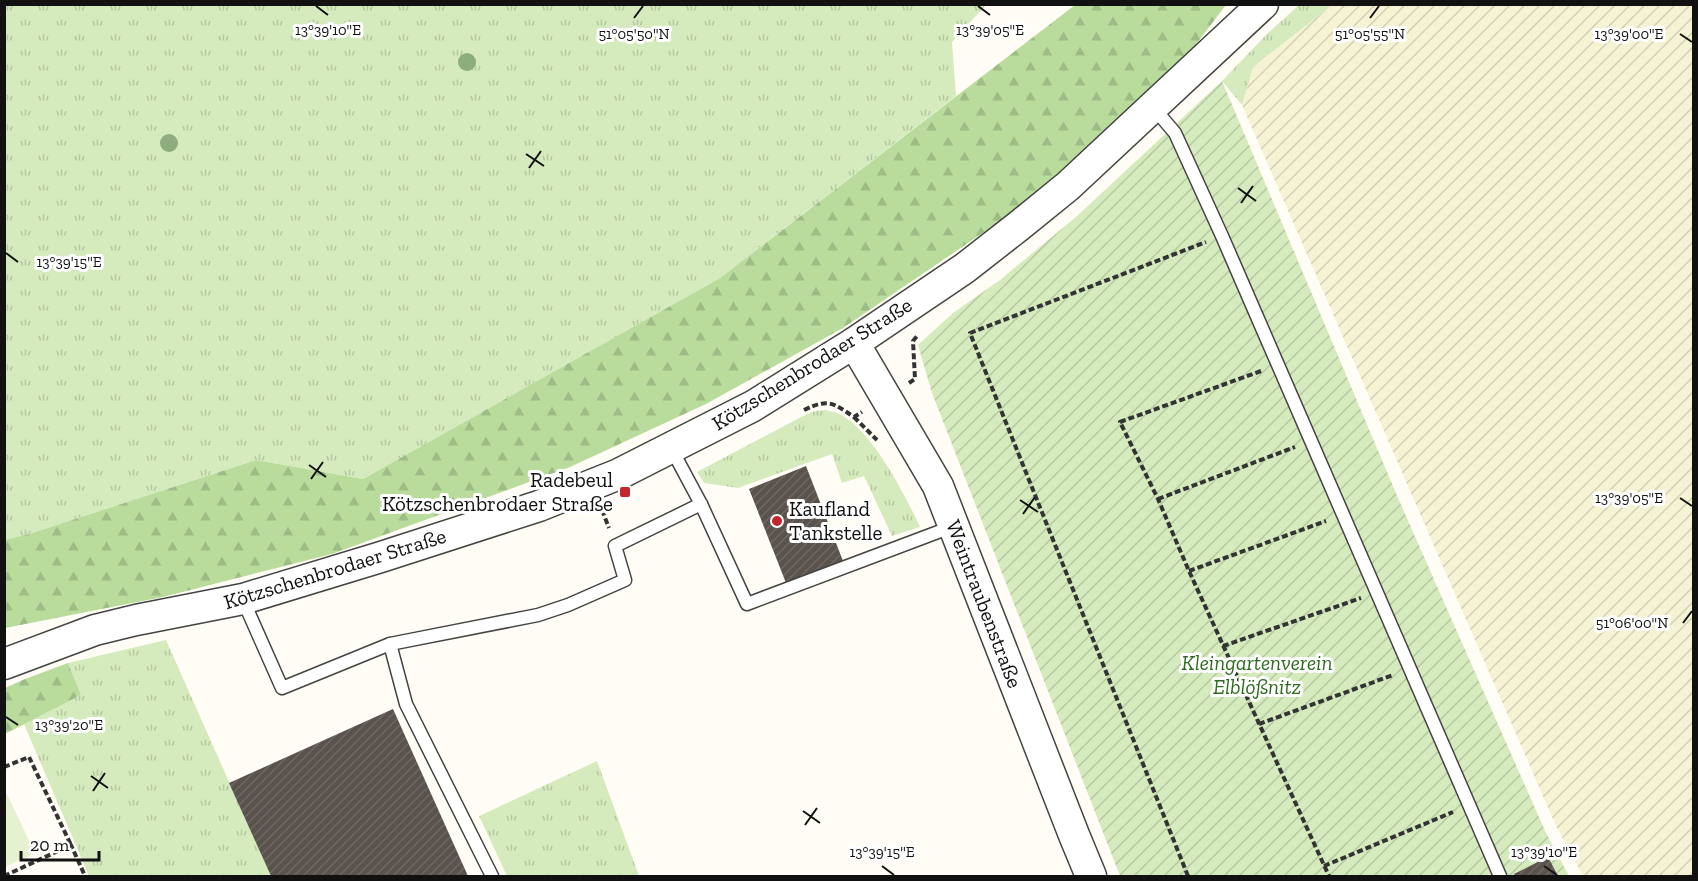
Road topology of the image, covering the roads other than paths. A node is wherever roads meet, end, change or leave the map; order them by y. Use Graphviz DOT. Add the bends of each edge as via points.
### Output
graph roads {
  1 [pos="1263,4"];
  2 [pos="1153,107"];
  3 [pos="854,343"];
  4 [pos="671,448"];
  5 [pos="701,504"];
  6 [pos="954,526"];
  7 [pos="243,599"];
  8 [pos="390,644"];
  9 [pos="4,664"];
  10 [pos="492,876"];
  11 [pos="1092,876"];
  12 [pos="1500,876"];
  1 -- 2 [label="street, Kötzschenbrodaer Straße"];
  2 -- 3 [label="street, Kötzschenbrodaer Straße" via="1020,225"];
  2 -- 12 [label="lane" via="1175,133 1222,236"];
  3 -- 4 [label="street, Kötzschenbrodaer Straße" via="753,405"];
  3 -- 6 [label="street, Weintraubenstraße" via="938,486"];
  4 -- 5 [label="lane"];
  4 -- 7 [label="street, Kötzschenbrodaer Straße" via="539,506"];
  5 -- 6 [label="lane" via="747,604"];
  5 -- 8 [label="lane" via="615,546 625,580 615,585 538,615"];
  6 -- 11 [label="street, Weintraubenstraße"];
  7 -- 8 [label="lane" via="282,688"];
  7 -- 9 [label="street, Kötzschenbrodaer Straße" via="94,630"];
  8 -- 10 [label="lane" via="406,704"];
}
